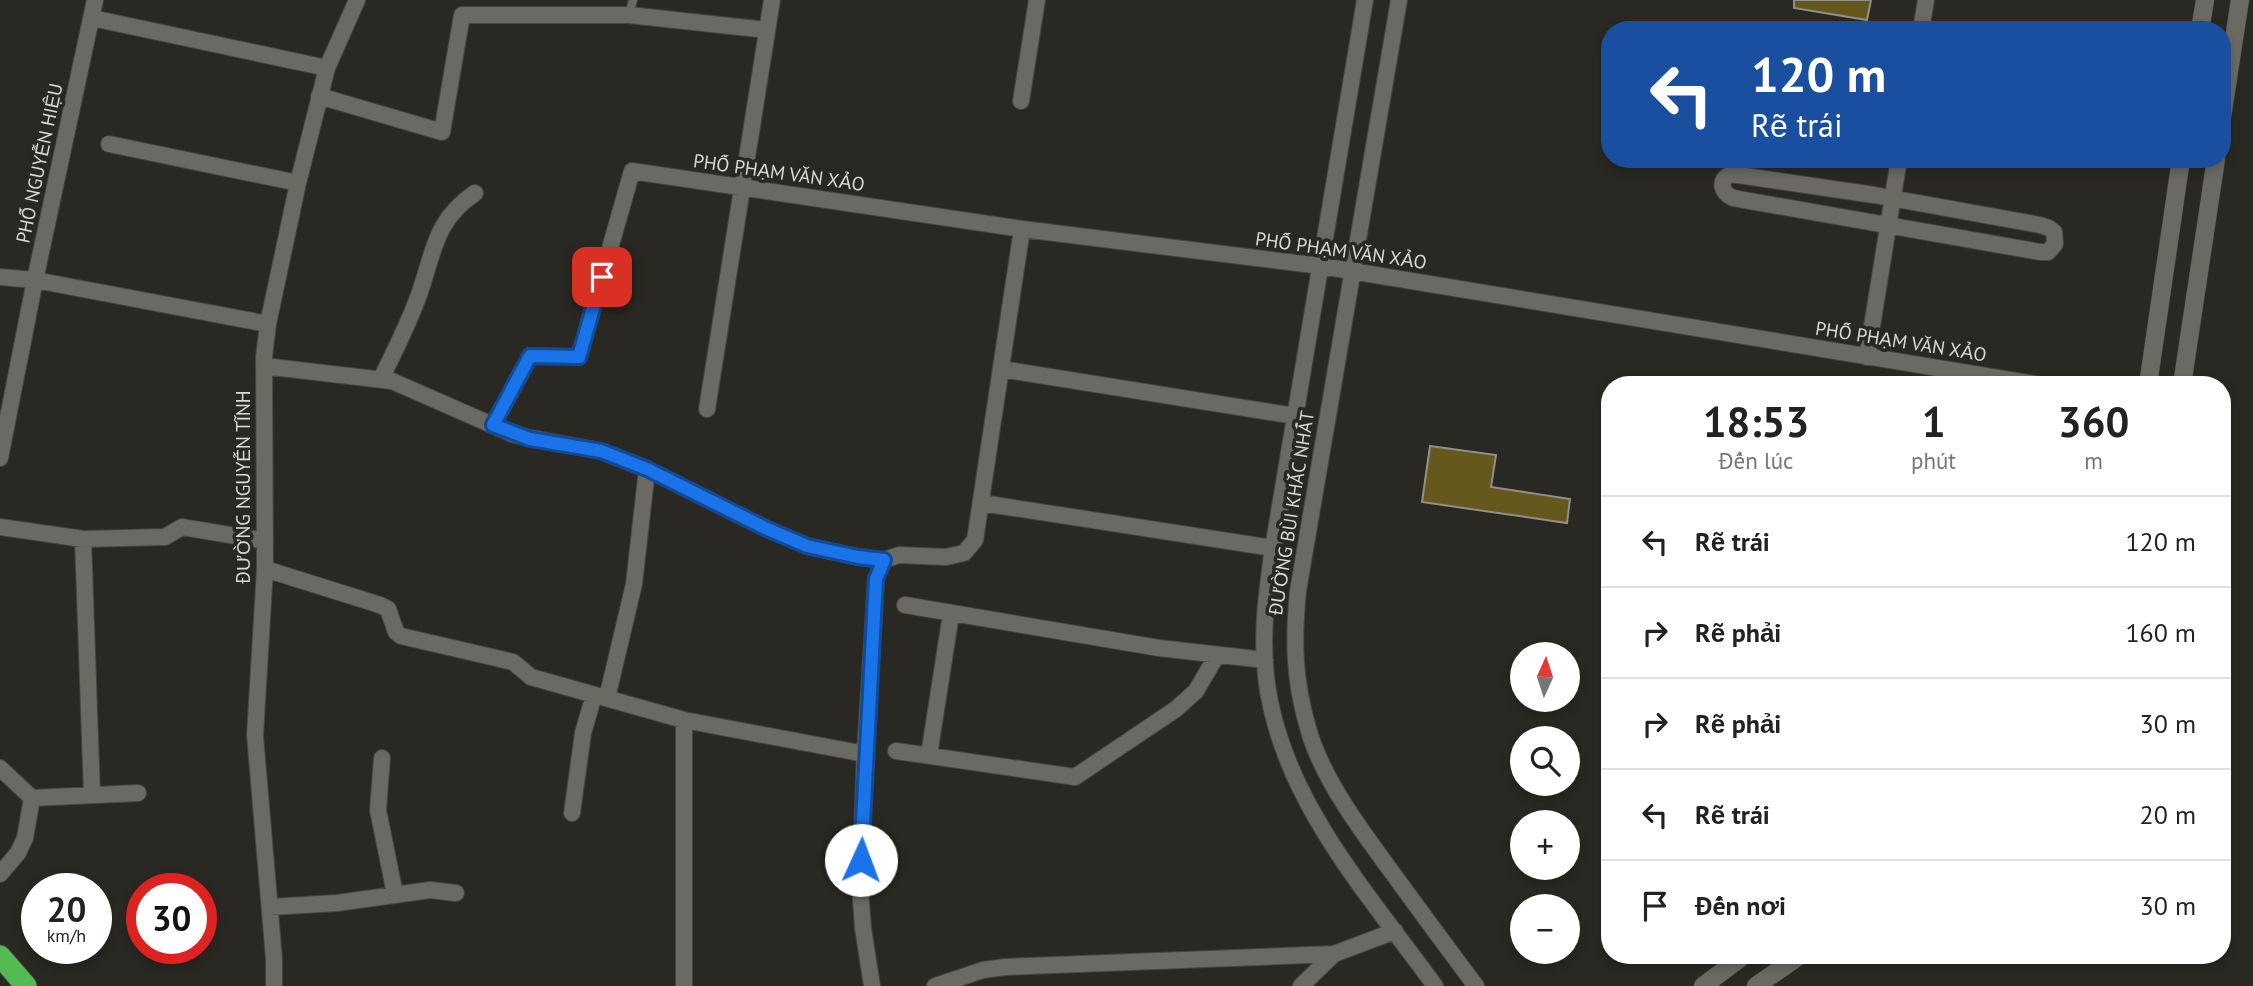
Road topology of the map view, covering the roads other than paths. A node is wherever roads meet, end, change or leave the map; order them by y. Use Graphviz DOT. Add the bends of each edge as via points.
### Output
graph roads {
  1 [pos="95,0"];
  2 [pos="356,0"];
  3 [pos="772,0"];
  4 [pos="1037,0"];
  5 [pos="1365,0"];
  6 [pos="1399,0"];
  7 [pos="1926,0"];
  8 [pos="2205,0"];
  9 [pos="2240,0"];
  10 [pos="631,7"];
  11 [pos="92,18"];
  12 [pos="1922,21"];
  13 [pos="2202,21"];
  14 [pos="767,30"];
  15 [pos="2231,58"];
  16 [pos="327,68"];
  17 [pos="319,96"];
  18 [pos="1021,100"];
  19 [pos="109,144"];
  20 [pos="1897,168"];
  21 [pos="2180,168"];
  22 [pos="2215,168"];
  23 [pos="298,183"];
  24 [pos="741,188"];
  25 [pos="475,193"];
  26 [pos="1892,198"];
  27 [pos="1888,225"];
  28 [pos="1022,229"];
  29 [pos="1321,266"];
  30 [pos="1353,271"];
  31 [pos="0,277"];
  32 [pos="35,280"];
  33 [pos="268,324"];
  34 [pos="1867,357"];
  35 [pos="264,366"];
  36 [pos="1001,369"];
  37 [pos="1985,376"];
  38 [pos="2149,376"];
  39 [pos="2183,376"];
  40 [pos="381,379"];
  41 [pos="707,409"];
  42 [pos="1295,416"];
  43 [pos="493,425"];
  44 [pos="0,458"];
  45 [pos="647,469"];
  46 [pos="982,503"];
  47 [pos="0,527"];
  48 [pos="83,538"];
  49 [pos="265,541"];
  50 [pos="1273,548"];
  51 [pos="884,560"];
  52 [pos="265,569"];
  53 [pos="905,605"];
  54 [pos="951,614"];
  55 [pos="1217,655"];
  56 [pos="1265,660"];
  57 [pos="600,696"];
  58 [pos="684,720"];
  59 [pos="896,751"];
  60 [pos="865,754"];
  61 [pos="929,755"];
  62 [pos="382,758"];
  63 [pos="0,768"];
  64 [pos="138,793"];
  65 [pos="92,795"];
  66 [pos="32,798"];
  67 [pos="572,813"];
  68 [pos="0,874"];
  69 [pos="456,892"];
  70 [pos="395,894"];
  71 [pos="270,907"];
  72 [pos="1395,931"];
  73 [pos="1334,954"];
  74 [pos="0,956"];
  75 [pos="1732,964"];
  76 [pos="1787,964"];
  77 [pos="26,986"];
  78 [pos="274,986"];
  79 [pos="684,986"];
  80 [pos="872,986"];
  81 [pos="935,986"];
  82 [pos="1301,986"];
  83 [pos="1435,986"];
  84 [pos="1476,986"];
  85 [pos="1703,986"];
  86 [pos="1756,986"];
  1 -- 11 [label="street, PHỐ NGUYỄN HIỆU"];
  2 -- 16 [label="street, ĐƯỜNG NGUYỄN TĨNH"];
  3 -- 14 [label="street"];
  4 -- 18 [label="street"];
  5 -- 29 [label="street, ĐƯỜNG BÙI KHẮC NHẤT"];
  6 -- 30 [label="street, ĐƯỜNG BÙI KHẮC NHẤT"];
  7 -- 12 [label="street"];
  8 -- 13 [label="street"];
  9 -- 15 [label="street"];
  10 -- 14 [label="street"];
  10 -- 17 [label="street" via="462,15 442,131"];
  11 -- 16 [label="street"];
  11 -- 32 [label="street, PHỐ NGUYỄN HIỆU"];
  14 -- 24 [label="street"];
  16 -- 17 [label="street, ĐƯỜNG NGUYỄN TĨNH"];
  17 -- 23 [label="street, ĐƯỜNG NGUYỄN TĨNH"];
  19 -- 23 [label="street"];
  20 -- 26 [label="street"];
  21 -- 38 [label="street"];
  22 -- 39 [label="street"];
  23 -- 33 [label="street, ĐƯỜNG NGUYỄN TĨNH"];
  24 -- 28 [label="street, PHỐ PHẠM VĂN XẢO"];
  24 -- 41 [label="street"];
  24 -- 43 [label="street, PHỐ PHẠM VĂN XẢO" via="632,171 579,357 530,356"];
  25 -- 40 [label="street" via="445,221 409,321"];
  26 -- 27 [label="street"];
  26 -- 27 [label="street" via="2049,228 2055,244 2040,252"];
  26 -- 27 [label="street" via="1737,174 1726,176 1722,183 1726,195 1733,198"];
  27 -- 34 [label="street"];
  28 -- 29 [label="street, PHỐ PHẠM VĂN XẢO"];
  28 -- 36 [label="street"];
  29 -- 30 [label="street, PHỐ PHẠM VĂN XẢO"];
  29 -- 42 [label="street, ĐƯỜNG BÙI KHẮC NHẤT"];
  30 -- 34 [label="street, PHỐ PHẠM VĂN XẢO"];
  30 -- 84 [label="street, ĐƯỜNG BÙI KHẮC NHẤT" via="1298,591 1293,637 1297,680 1308,730 1331,782 1365,836"];
  31 -- 32 [label="street"];
  32 -- 33 [label="street"];
  32 -- 44 [label="street, PHỐ NGUYỄN HIỆU"];
  33 -- 35 [label="street, ĐƯỜNG NGUYỄN TĨNH"];
  34 -- 37 [label="street, PHỐ PHẠM VĂN XẢO"];
  35 -- 40 [label="street"];
  35 -- 49 [label="street, ĐƯỜNG NGUYỄN TĨNH"];
  36 -- 42 [label="street"];
  36 -- 46 [label="street"];
  40 -- 43 [label="street"];
  42 -- 50 [label="street, ĐƯỜNG BÙI KHẮC NHẤT"];
  43 -- 45 [label="street" via="530,439 601,451"];
  45 -- 51 [label="street" via="807,546"];
  45 -- 57 [label="street" via="634,584"];
  46 -- 50 [label="street"];
  46 -- 51 [label="street" via="975,540 964,553 899,555"];
  47 -- 48 [label="street"];
  48 -- 49 [label="street" via="165,537 182,527"];
  48 -- 65 [label="street"];
  49 -- 52 [label="street, ĐƯỜNG NGUYỄN TĨNH"];
  50 -- 56 [label="street, ĐƯỜNG BÙI KHẮC NHẤT"];
  51 -- 60 [label="street" via="876,579"];
  52 -- 57 [label="street" via="380,604 388,609 401,636 513,663 531,677"];
  52 -- 71 [label="street, ĐƯỜNG NGUYỄN TĨNH" via="255,735"];
  53 -- 54 [label="street"];
  54 -- 55 [label="street"];
  54 -- 61 [label="street"];
  55 -- 56 [label="street"];
  55 -- 61 [label="street" via="1196,691 1075,777"];
  56 -- 72 [label="street, ĐƯỜNG BÙI KHẮC NHẤT" via="1278,736 1304,800"];
  57 -- 58 [label="street"];
  57 -- 67 [label="street" via="583,733"];
  58 -- 60 [label="street"];
  58 -- 79 [label="street"];
  59 -- 61 [label="street"];
  60 -- 80 [label="street" via="860,887"];
  62 -- 70 [label="street" via="378,810"];
  63 -- 66 [label="street"];
  64 -- 65 [label="street"];
  65 -- 66 [label="street"];
  66 -- 68 [label="street" via="18,853"];
  69 -- 70 [label="street"];
  70 -- 71 [label="street"];
  71 -- 78 [label="street, ĐƯỜNG NGUYỄN TĨNH"];
  72 -- 73 [label="street"];
  72 -- 83 [label="street, ĐƯỜNG BÙI KHẮC NHẤT"];
  73 -- 81 [label="street" via="1005,967"];
  73 -- 82 [label="street"];
  74 -- 77 [label="highway"];
  75 -- 85 [label="street"];
  76 -- 86 [label="street"];
}
